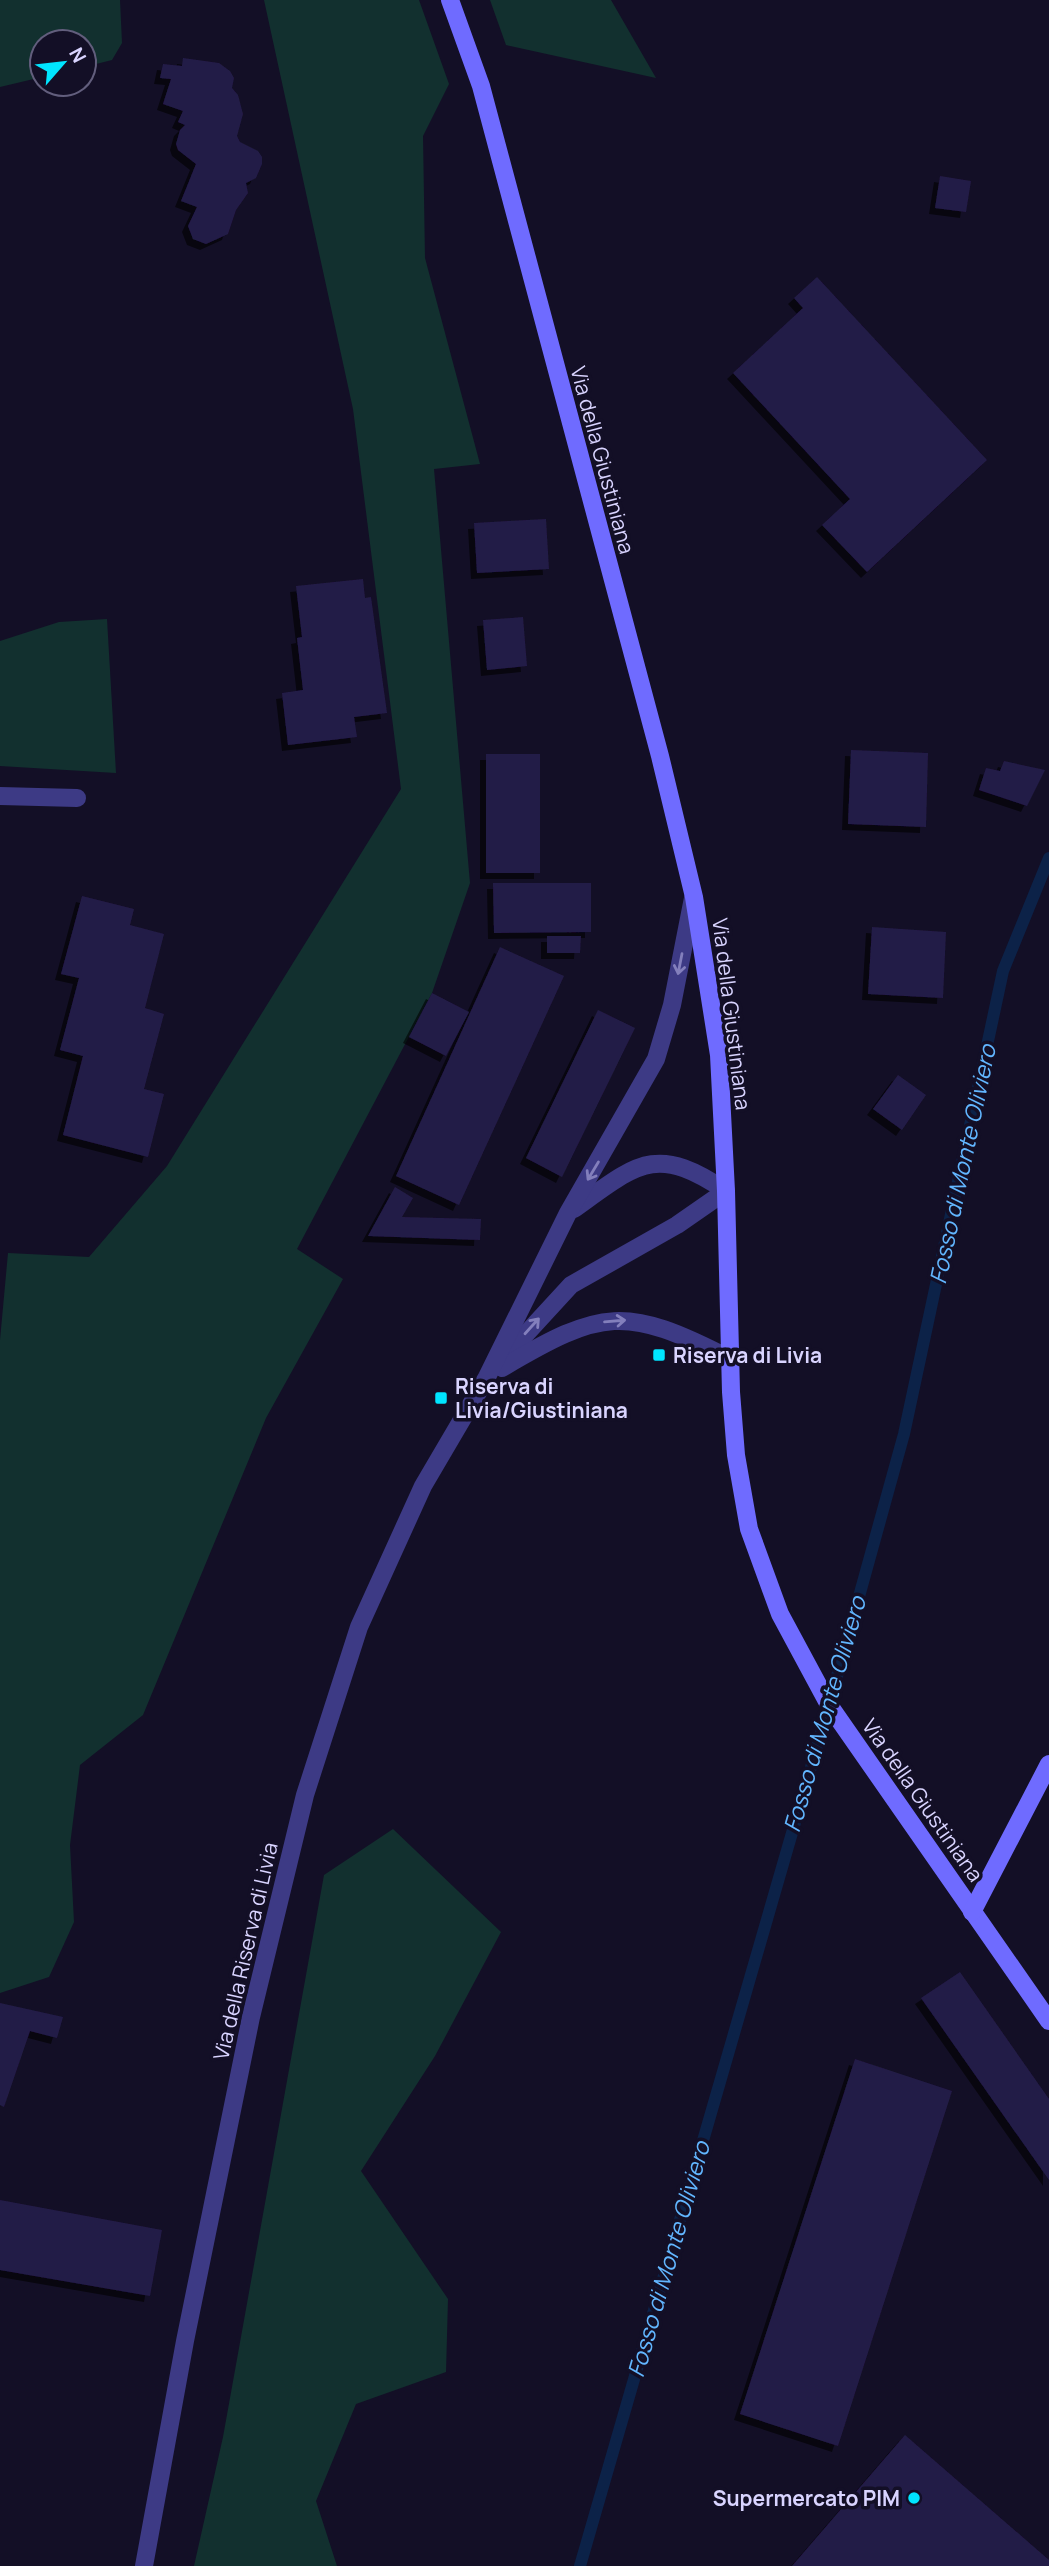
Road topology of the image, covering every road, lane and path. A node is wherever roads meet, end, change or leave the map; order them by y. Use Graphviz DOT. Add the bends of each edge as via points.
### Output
graph roads {
  1 [pos="450,0"];
  2 [pos="0,796"];
  3 [pos="77,798"];
  4 [pos="694,897"];
  5 [pos="726,1191"];
  6 [pos="568,1213"];
  7 [pos="730,1359"];
  8 [pos="487,1377"];
  9 [pos="1049,1764"];
  10 [pos="972,1912"];
  11 [pos="1049,2021"];
  12 [pos="145,2566"];
  1 -- 4 [label="street, Via della Giustiniana" via="481,86"];
  2 -- 3 [label="street"];
  4 -- 5 [label="street, Via della Giustiniana" via="719,1055"];
  4 -- 6 [label="street, Via della Riserva di Livia, one-way" via="656,1059"];
  5 -- 6 [label="street, Via della Riserva di Livia" via="681,1166 648,1163 624,1173"];
  5 -- 7 [label="street, Via della Giustiniana"];
  8 -- 5 [label="street, Via della Riserva di Livia, one-way" via="570,1285 677,1225"];
  6 -- 8 [label="street, Via della Riserva di Livia"];
  8 -- 7 [label="street, Via della Riserva di Livia, one-way" via="550,1340 612,1321 632,1320 667,1329"];
  7 -- 10 [label="street, Via della Giustiniana" via="736,1455 749,1529 780,1614 810,1673"];
  8 -- 12 [label="street, Via della Riserva di Livia" via="424,1486 359,1627 305,1795 251,2017"];
  9 -- 10 [label="street"];
  10 -- 11 [label="street, Via della Giustiniana"];
}
